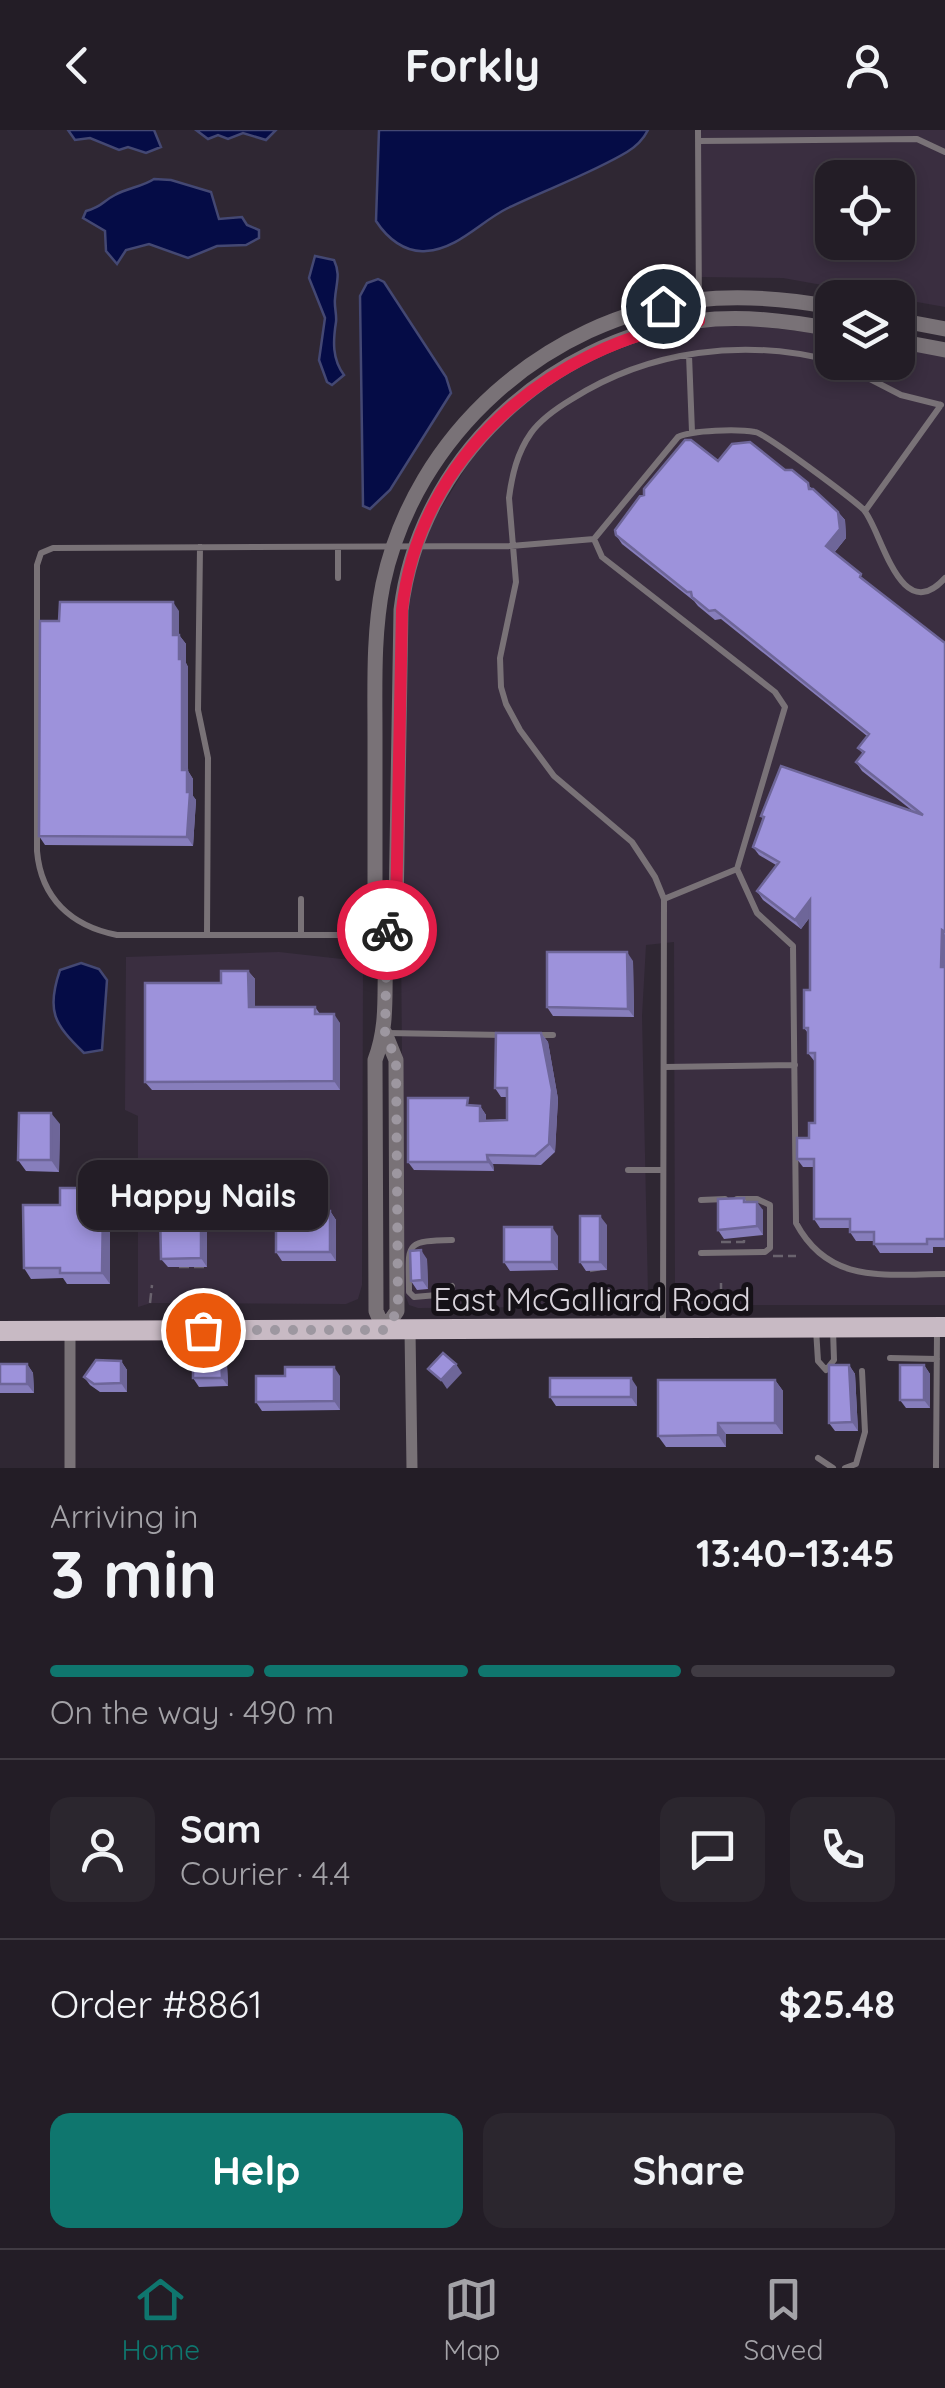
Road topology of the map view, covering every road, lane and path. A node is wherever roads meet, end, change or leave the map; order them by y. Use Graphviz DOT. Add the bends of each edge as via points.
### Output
graph roads {
  1 [pos="698,130"];
  2 [pos="698,141"];
  3 [pos="945,152"];
  4 [pos="698,300"];
  5 [pos="815,305"];
  6 [pos="699,321"];
  7 [pos="915,323"];
  8 [pos="815,326"];
  9 [pos="945,328"];
  10 [pos="915,344"];
  11 [pos="945,350"];
  12 [pos="689,355"];
  13 [pos="815,356"];
  14 [pos="871,380"];
  15 [pos="943,406"];
  16 [pos="692,432"];
  17 [pos="866,511"];
  18 [pos="594,538"];
  19 [pos="511,546"];
  20 [pos="200,547"];
  21 [pos="338,547"];
  22 [pos="394,547"];
  23 [pos="416,547"];
  24 [pos="338,578"];
  25 [pos="945,578"];
  26 [pos="738,869"];
  27 [pos="301,899"];
  28 [pos="664,900"];
  29 [pos="207,935"];
  30 [pos="301,935"];
  31 [pos="385,935"];
  32 [pos="385,1033"];
  33 [pos="516,1035"];
  34 [pos="534,1035"];
  35 [pos="553,1035"];
  36 [pos="795,1065"];
  37 [pos="665,1066"];
  38 [pos="628,1170"];
  39 [pos="663,1170"];
  40 [pos="701,1200"];
  41 [pos="744,1235"];
  42 [pos="452,1240"];
  43 [pos="723,1248"];
  44 [pos="702,1253"];
  45 [pos="606,1255"];
  46 [pos="168,1267"];
  47 [pos="206,1267"];
  48 [pos="590,1270"];
  49 [pos="945,1274"];
  50 [pos="721,1283"];
  51 [pos="152,1285"];
  52 [pos="452,1286"];
  53 [pos="590,1286"];
  54 [pos="150,1303"];
  55 [pos="707,1305"];
  56 [pos="590,1306"];
  57 [pos="941,1327"];
  58 [pos="663,1328"];
  59 [pos="824,1328"];
  60 [pos="384,1330"];
  61 [pos="410,1330"];
  62 [pos="70,1331"];
  63 [pos="0,1332"];
  64 [pos="890,1358"];
  65 [pos="937,1359"];
  66 [pos="862,1371"];
  67 [pos="818,1458"];
  68 [pos="70,1468"];
  69 [pos="412,1468"];
  70 [pos="833,1468"];
  71 [pos="845,1468"];
  72 [pos="936,1468"];
  1 -- 2 [label="lane"];
  2 -- 3 [label="lane" via="917,139"];
  2 -- 4 [label="lane"];
  4 -- 5 [label="street"];
  4 -- 6 [label="lane"];
  4 -- 22 [label="street" via="608,323 522,370 462,424 411,502"];
  6 -- 8 [label="street"];
  6 -- 23 [label="street" via="610,344 522,396 446,481"];
  7 -- 9 [label="street"];
  10 -- 11 [label="street"];
  12 -- 13 [label="lane" via="758,349"];
  12 -- 16 [label="lane"];
  12 -- 19 [label="lane" via="616,375 563,404 531,432 511,484"];
  14 -- 15 [label="lane"];
  15 -- 17 [label="lane"];
  16 -- 17 [label="lane" via="758,432"];
  16 -- 18 [label="lane" via="678,437"];
  17 -- 25 [label="lane" via="901,580 923,590"];
  18 -- 19 [label="lane"];
  18 -- 26 [label="lane" via="602,557 785,707"];
  19 -- 23 [label="lane"];
  19 -- 28 [label="lane" via="516,592 500,674 511,716 554,776 632,842"];
  20 -- 21 [label="lane"];
  20 -- 29 [label="lane"];
  20 -- 29 [label="lane" via="54,548 38,558 37,850 51,897 79,923 117,935"];
  21 -- 22 [label="lane"];
  21 -- 24 [label="lane"];
  22 -- 23 [label="lane"];
  22 -- 31 [label="street" via="374,662 375,911"];
  23 -- 31 [label="street" via="402,610 396,910"];
  26 -- 28 [label="lane"];
  26 -- 36 [label="lane" via="757,913 793,946"];
  27 -- 30 [label="lane"];
  28 -- 37 [label="lane"];
  29 -- 30 [label="lane"];
  30 -- 31 [label="lane"];
  31 -- 32 [label="street"];
  32 -- 33 [label="lane"];
  32 -- 60 [label="street" via="396,1060 398,1311"];
  34 -- 35 [label="lane"];
  36 -- 37 [label="lane"];
  36 -- 49 [label="lane" via="795,1215 806,1242 855,1272"];
  37 -- 39 [label="lane"];
  38 -- 39 [label="lane"];
  39 -- 58 [label="lane"];
  40 -- 44 [label="lane" via="766,1200 772,1221 764,1252"];
  41 -- 43 [label="path" via="744,1242 721,1242"];
  42 -- 52 [label="lane" via="413,1244 409,1292 426,1297"];
  45 -- 48 [label="path" via="606,1270"];
  46 -- 47 [label="path"];
  50 -- 55 [label="path" via="721,1294 706,1294"];
  51 -- 54 [label="path"];
  53 -- 56 [label="path"];
  57 -- 59 [label="main road, East McGalliard Road"];
  57 -- 65 [label="lane"];
  58 -- 59 [label="main road, East McGalliard Road"];
  58 -- 61 [label="main road, East McGalliard Road"];
  59 -- 59 [label="lane" via="818,1361 826,1370 834,1360"];
  60 -- 61 [label="main road, East McGalliard Road"];
  60 -- 62 [label="main road, East McGalliard Road"];
  61 -- 69 [label="street"];
  62 -- 63 [label="main road, East McGalliard Road"];
  62 -- 68 [label="street"];
  64 -- 65 [label="lane"];
  65 -- 72 [label="lane"];
  66 -- 71 [label="lane" via="862,1451"];
  67 -- 70 [label="lane"];
}
